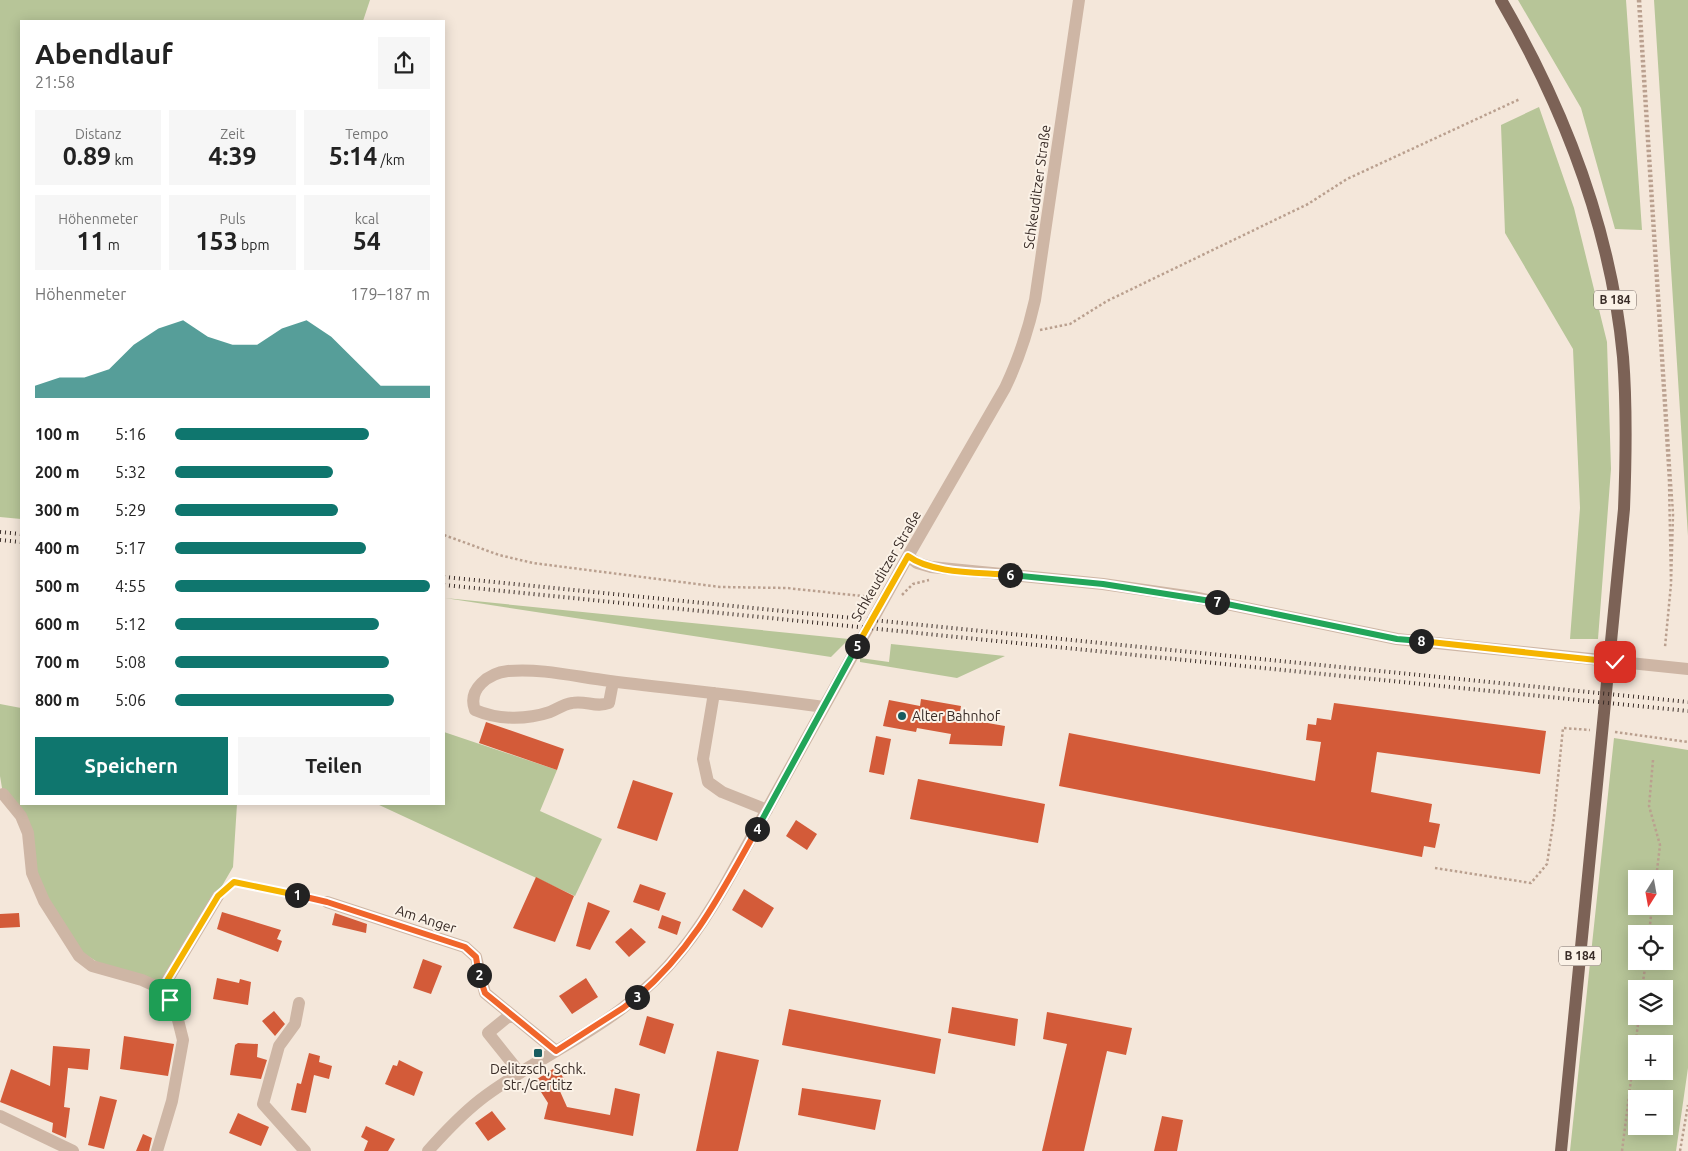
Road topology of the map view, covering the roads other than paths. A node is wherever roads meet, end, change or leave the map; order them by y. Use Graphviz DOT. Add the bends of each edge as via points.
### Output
graph roads {
  1 [pos="1079,0"];
  2 [pos="1501,0"];
  3 [pos="908,556"];
  4 [pos="1688,669"];
  5 [pos="613,682"];
  6 [pos="714,693"];
  7 [pos="824,707"];
  8 [pos="3,794"];
  9 [pos="767,810"];
  10 [pos="218,896"];
  11 [pos="327,902"];
  12 [pos="162,989"];
  13 [pos="299,1003"];
  14 [pos="510,1015"];
  15 [pos="556,1051"];
  16 [pos="520,1073"];
  17 [pos="0,1116"];
  18 [pos="73,1151"];
  19 [pos="157,1151"];
  20 [pos="306,1151"];
  21 [pos="428,1151"];
  22 [pos="1561,1151"];
  1 -- 3 [label="street, Schkeuditzer Straße" via="1028,332 1005,388"];
  2 -- 22 [label="main road, B 184" via="1532,52 1584,177 1607,258 1617,308 1627,434 1624,509"];
  3 -- 4 [label="street" via="931,567 1103,584 1193,597 1397,639"];
  3 -- 7 [label="street, Schkeuditzer Straße"];
  5 -- 5 [label="street" via="544,672 507,671 485,678 472,704 474,710 490,717 508,718 548,712 570,703 600,706 609,703"];
  5 -- 6 [label="street"];
  6 -- 7 [label="street"];
  6 -- 9 [label="street" via="703,759 708,782 722,792"];
  7 -- 9 [label="street, Schkeuditzer Straße"];
  8 -- 12 [label="street" via="21,816 28,833 32,873 44,900 79,956 92,966"];
  9 -- 15 [label="street, Schkeuditzer Straße" via="710,911 677,959 623,1008"];
  10 -- 12 [label="street"];
  11 -- 14 [label="street, Am Anger" via="465,947 476,957 485,993"];
  12 -- 19 [label="street" via="176,1012 183,1040 172,1101"];
  13 -- 20 [label="street" via="294,1024 279,1046 263,1104"];
  14 -- 15 [label="street, Am Anger"];
  14 -- 16 [label="street" via="488,1033"];
  15 -- 16 [label="street, Schkeuditzer Straße"];
  16 -- 21 [label="street, Schkeuditzer Straße" via="454,1122"];
  17 -- 18 [label="street"];
}
